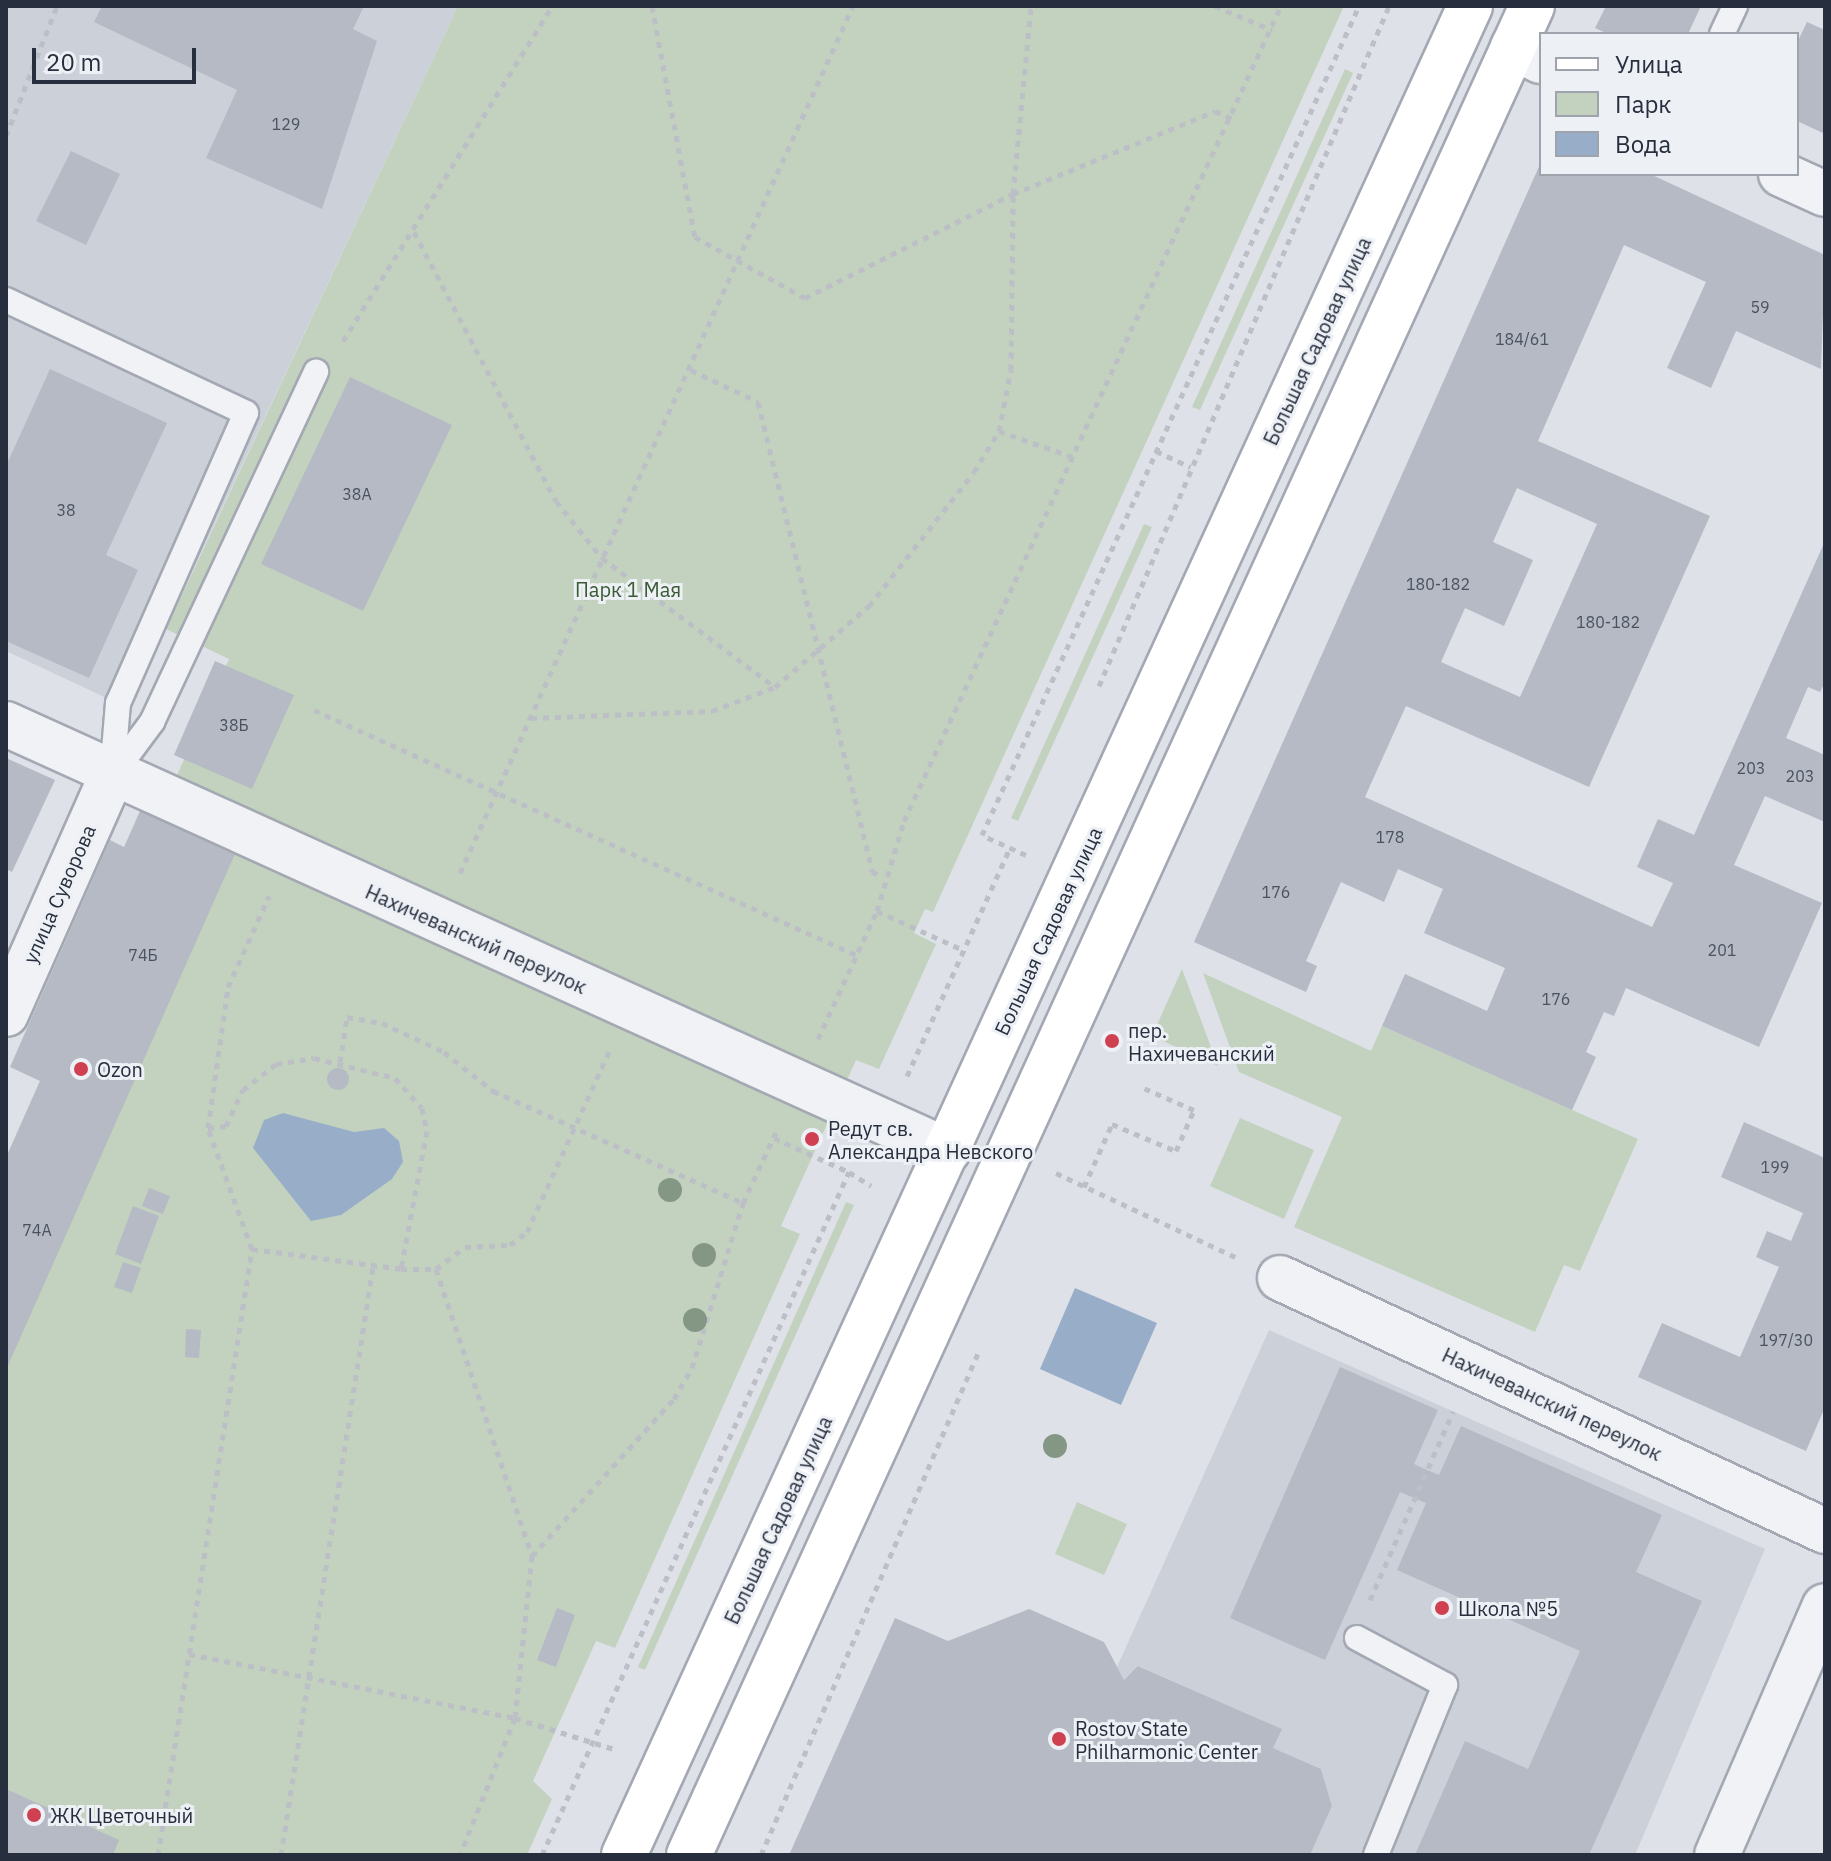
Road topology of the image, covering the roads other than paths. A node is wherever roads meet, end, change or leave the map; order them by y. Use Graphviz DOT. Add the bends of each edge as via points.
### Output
graph roads {
  1 [pos="1470,6"];
  2 [pos="1532,6"];
  3 [pos="1735,6"];
  4 [pos="1723,32"];
  5 [pos="1527,54"];
  6 [pos="1785,176"];
  7 [pos="1825,194"];
  8 [pos="6,300"];
  9 [pos="316,372"];
  10 [pos="6,724"];
  11 [pos="112,775"];
  12 [pos="6,1014"];
  13 [pos="948,1151"];
  14 [pos="1280,1278"];
  15 [pos="1825,1531"];
  16 [pos="1825,1606"];
  17 [pos="1357,1638"];
  18 [pos="624,1855"];
  19 [pos="689,1855"];
  20 [pos="1376,1855"];
  21 [pos="1717,1855"];
  1 -- 13 [label="main road, Большая Садовая улица"];
  2 -- 5 [label="main road"];
  3 -- 4 [label="lane"];
  5 -- 19 [label="main road"];
  6 -- 7 [label="street"];
  8 -- 11 [label="lane" via="246,413 118,703"];
  9 -- 11 [label="lane" via="152,722"];
  10 -- 11 [label="street, Нахичеванский переулок"];
  11 -- 12 [label="street, улица Суворова"];
  11 -- 13 [label="street, Нахичеванский переулок"];
  13 -- 18 [label="main road, Большая Садовая улица"];
  14 -- 15 [label="street, Нахичеванский переулок"];
  16 -- 21 [label="street"];
  17 -- 20 [label="lane" via="1445,1685"];
}
